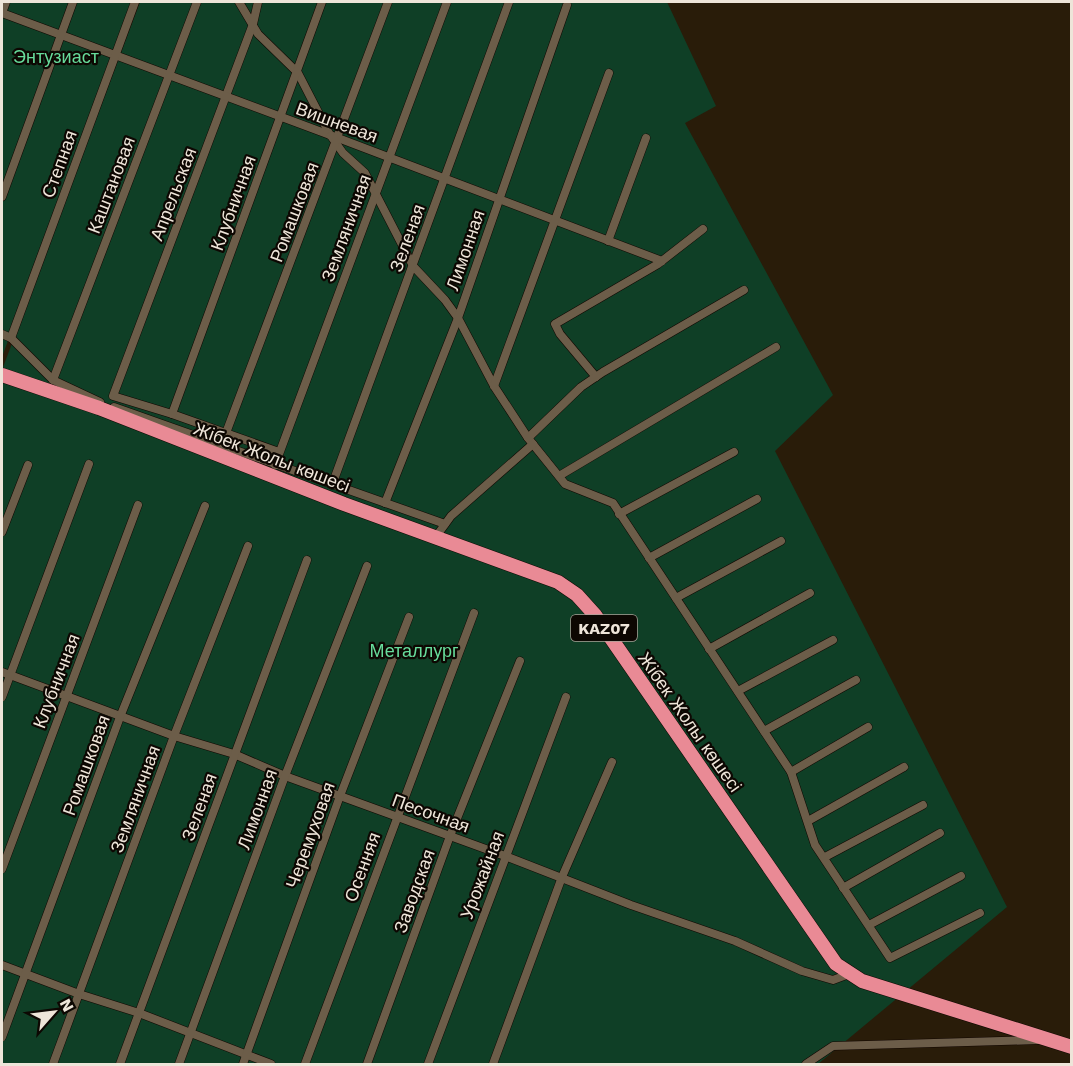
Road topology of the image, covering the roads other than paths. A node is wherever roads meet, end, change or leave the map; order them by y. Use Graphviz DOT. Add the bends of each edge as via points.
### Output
graph roads {
  1 [pos="6,2"];
  2 [pos="73,2"];
  3 [pos="135,2"];
  4 [pos="197,2"];
  5 [pos="239,2"];
  6 [pos="258,2"];
  7 [pos="322,2"];
  8 [pos="388,2"];
  9 [pos="447,2"];
  10 [pos="509,2"];
  11 [pos="567,5"];
  12 [pos="2,13"];
  13 [pos="253,24"];
  14 [pos="61,35"];
  15 [pos="115,56"];
  16 [pos="298,73"];
  17 [pos="609,73"];
  18 [pos="169,76"];
  19 [pos="225,98"];
  20 [pos="280,117"];
  21 [pos="334,138"];
  22 [pos="646,138"];
  23 [pos="388,157"];
  24 [pos="446,179"];
  25 [pos="375,193"];
  26 [pos="2,197"];
  27 [pos="499,200"];
  28 [pos="556,220"];
  29 [pos="704,229"];
  30 [pos="608,241"];
  31 [pos="662,261"];
  32 [pos="413,266"];
  33 [pos="744,290"];
  34 [pos="458,318"];
  35 [pos="2,334"];
  36 [pos="11,338"];
  37 [pos="776,347"];
  38 [pos="2,375"];
  39 [pos="596,377"];
  40 [pos="53,380"];
  41 [pos="494,386"];
  42 [pos="172,414"];
  43 [pos="226,433"];
  44 [pos="530,441"];
  45 [pos="279,452"];
  46 [pos="734,452"];
  47 [pos="89,464"];
  48 [pos="28,465"];
  49 [pos="274,465"];
  50 [pos="559,476"];
  51 [pos="332,485"];
  52 [pos="757,499"];
  53 [pos="385,503"];
  54 [pos="138,505"];
  55 [pos="205,506"];
  56 [pos="619,514"];
  57 [pos="445,524"];
  58 [pos="2,532"];
  59 [pos="435,538"];
  60 [pos="780,542"];
  61 [pos="248,546"];
  62 [pos="649,558"];
  63 [pos="307,560"];
  64 [pos="367,566"];
  65 [pos="810,593"];
  66 [pos="676,598"];
  67 [pos="474,613"];
  68 [pos="409,617"];
  69 [pos="833,640"];
  70 [pos="709,649"];
  71 [pos="520,662"];
  72 [pos="6,673"];
  73 [pos="856,680"];
  74 [pos="738,691"];
  75 [pos="66,696"];
  76 [pos="2,697"];
  77 [pos="566,698"];
  78 [pos="120,717"];
  79 [pos="868,727"];
  80 [pos="764,732"];
  81 [pos="174,736"];
  82 [pos="234,754"];
  83 [pos="612,762"];
  84 [pos="904,767"];
  85 [pos="791,772"];
  86 [pos="285,776"];
  87 [pos="340,796"];
  88 [pos="923,805"];
  89 [pos="397,817"];
  90 [pos="808,821"];
  91 [pos="940,833"];
  92 [pos="450,836"];
  93 [pos="506,856"];
  94 [pos="825,857"];
  95 [pos="2,869"];
  96 [pos="961,876"];
  97 [pos="562,878"];
  98 [pos="843,888"];
  99 [pos="980,913"];
  100 [pos="869,925"];
  101 [pos="2,965"];
  102 [pos="25,974"];
  103 [pos="849,974"];
  104 [pos="80,994"];
  105 [pos="140,1013"];
  106 [pos="190,1034"];
  107 [pos="2,1037"];
  108 [pos="1052,1040"];
  109 [pos="1071,1047"];
  110 [pos="246,1055"];
  111 [pos="53,1065"];
  112 [pos="120,1065"];
  113 [pos="179,1065"];
  114 [pos="243,1065"];
  115 [pos="271,1065"];
  116 [pos="305,1065"];
  117 [pos="367,1065"];
  118 [pos="428,1065"];
  119 [pos="494,1065"];
  120 [pos="806,1065"];
  1 -- 12 [label="street"];
  2 -- 14 [label="street"];
  3 -- 15 [label="street, Степная"];
  4 -- 18 [label="street, Каштановая"];
  5 -- 13 [label="street"];
  6 -- 13 [label="street, Апрельская"];
  7 -- 16 [label="street, Клубничная"];
  8 -- 21 [label="street, Ромашковая"];
  9 -- 23 [label="street, Земляничная"];
  10 -- 24 [label="street, Зеленая"];
  11 -- 27 [label="street, Лимонная"];
  12 -- 14 [label="street, Вишневая"];
  13 -- 16 [label="street" via="258,34"];
  13 -- 19 [label="street, Апрельская"];
  14 -- 15 [label="street, Вишневая"];
  14 -- 26 [label="street"];
  15 -- 18 [label="street, Вишневая"];
  15 -- 36 [label="street, Степная"];
  16 -- 20 [label="street, Клубничная"];
  16 -- 21 [label="street"];
  17 -- 28 [label="street"];
  18 -- 19 [label="street, Вишневая"];
  18 -- 40 [label="street, Каштановая"];
  19 -- 20 [label="street, Вишневая"];
  19 -- 42 [label="street, Апрельская" via="113,396"];
  20 -- 21 [label="street, Вишневая"];
  20 -- 42 [label="street, Клубничная"];
  21 -- 23 [label="street, Вишневая"];
  21 -- 25 [label="street" via="365,173"];
  21 -- 43 [label="street, Ромашковая"];
  22 -- 30 [label="street"];
  23 -- 24 [label="street, Вишневая"];
  23 -- 25 [label="street, Земляничная"];
  24 -- 27 [label="street, Вишневая"];
  24 -- 32 [label="street, Зеленая"];
  25 -- 32 [label="street"];
  25 -- 45 [label="street, Земляничная"];
  27 -- 28 [label="street, Вишневая"];
  27 -- 34 [label="street, Лимонная"];
  28 -- 30 [label="street, Вишневая"];
  28 -- 41 [label="street"];
  29 -- 31 [label="street"];
  30 -- 31 [label="street, Вишневая"];
  31 -- 39 [label="street" via="555,324"];
  32 -- 34 [label="street"];
  32 -- 51 [label="street, Зеленая"];
  33 -- 39 [label="street"];
  34 -- 41 [label="street"];
  34 -- 53 [label="street, Лимонная"];
  35 -- 36 [label="street"];
  36 -- 40 [label="street"];
  37 -- 50 [label="street"];
  38 -- 59 [label="highway, Жібек Жолы көшесі / KAZ07" via="99,408"];
  39 -- 44 [label="street" via="554,411"];
  40 -- 49 [label="street" via="96,400"];
  41 -- 44 [label="street"];
  42 -- 43 [label="street"];
  43 -- 45 [label="street"];
  44 -- 50 [label="street"];
  44 -- 57 [label="street"];
  45 -- 49 [label="street, Земляничная"];
  46 -- 56 [label="street"];
  47 -- 72 [label="street"];
  48 -- 58 [label="street"];
  49 -- 51 [label="street"];
  50 -- 56 [label="street" via="565,484 612,503"];
  51 -- 53 [label="street"];
  52 -- 62 [label="street"];
  53 -- 57 [label="street"];
  54 -- 75 [label="street, Клубничная"];
  55 -- 78 [label="street, Ромашковая"];
  56 -- 62 [label="street"];
  57 -- 59 [label="street"];
  59 -- 103 [label="highway, Жібек Жолы көшесі / KAZ07" via="550,578 577,595 595,615 825,950"];
  60 -- 66 [label="street"];
  61 -- 81 [label="street, Земляничная"];
  62 -- 66 [label="street"];
  63 -- 82 [label="street, Зеленая"];
  64 -- 86 [label="street, Лимонная"];
  65 -- 70 [label="street"];
  66 -- 70 [label="street"];
  67 -- 89 [label="street, Осенняя"];
  68 -- 87 [label="street, Черемуховая"];
  69 -- 74 [label="street"];
  70 -- 74 [label="street"];
  71 -- 92 [label="street, Заводская"];
  72 -- 75 [label="street, Песочная"];
  72 -- 76 [label="street"];
  73 -- 80 [label="street"];
  74 -- 80 [label="street"];
  75 -- 78 [label="street, Песочная"];
  75 -- 95 [label="street, Клубничная"];
  77 -- 93 [label="street, Урожайная"];
  78 -- 81 [label="street, Песочная"];
  78 -- 102 [label="street, Ромашковая"];
  79 -- 85 [label="street"];
  80 -- 85 [label="street"];
  81 -- 82 [label="street, Песочная"];
  81 -- 104 [label="street, Земляничная"];
  82 -- 86 [label="street, Песочная"];
  82 -- 105 [label="street, Зеленая"];
  83 -- 97 [label="street"];
  84 -- 90 [label="street"];
  85 -- 90 [label="street"];
  86 -- 87 [label="street, Песочная"];
  86 -- 106 [label="street, Лимонная"];
  87 -- 89 [label="street, Песочная"];
  87 -- 110 [label="street, Черемуховая"];
  88 -- 94 [label="street"];
  89 -- 92 [label="street, Песочная"];
  89 -- 116 [label="street, Осенняя"];
  90 -- 94 [label="street" via="815,845"];
  91 -- 98 [label="street"];
  92 -- 93 [label="street, Песочная"];
  92 -- 117 [label="street, Заводская"];
  93 -- 97 [label="street, Песочная"];
  93 -- 118 [label="street, Урожайная"];
  94 -- 98 [label="street"];
  96 -- 100 [label="street"];
  97 -- 103 [label="street, Песочная" via="735,941 802,971 833,980"];
  97 -- 119 [label="street"];
  98 -- 100 [label="street"];
  99 -- 100 [label="street" via="890,958"];
  101 -- 102 [label="street"];
  102 -- 104 [label="street"];
  102 -- 107 [label="street, Ромашковая"];
  103 -- 108 [label="highway, Жібек Жолы көшесі / KAZ07"];
  104 -- 105 [label="street"];
  104 -- 111 [label="street, Земляничная"];
  105 -- 106 [label="street"];
  105 -- 112 [label="street, Зеленая"];
  106 -- 110 [label="street"];
  106 -- 113 [label="street, Лимонная"];
  108 -- 109 [label="highway, Жібек Жолы көшесі / KAZ07"];
  108 -- 120 [label="street" via="833,1046"];
  110 -- 114 [label="street, Черемуховая"];
  110 -- 115 [label="street"];
}
